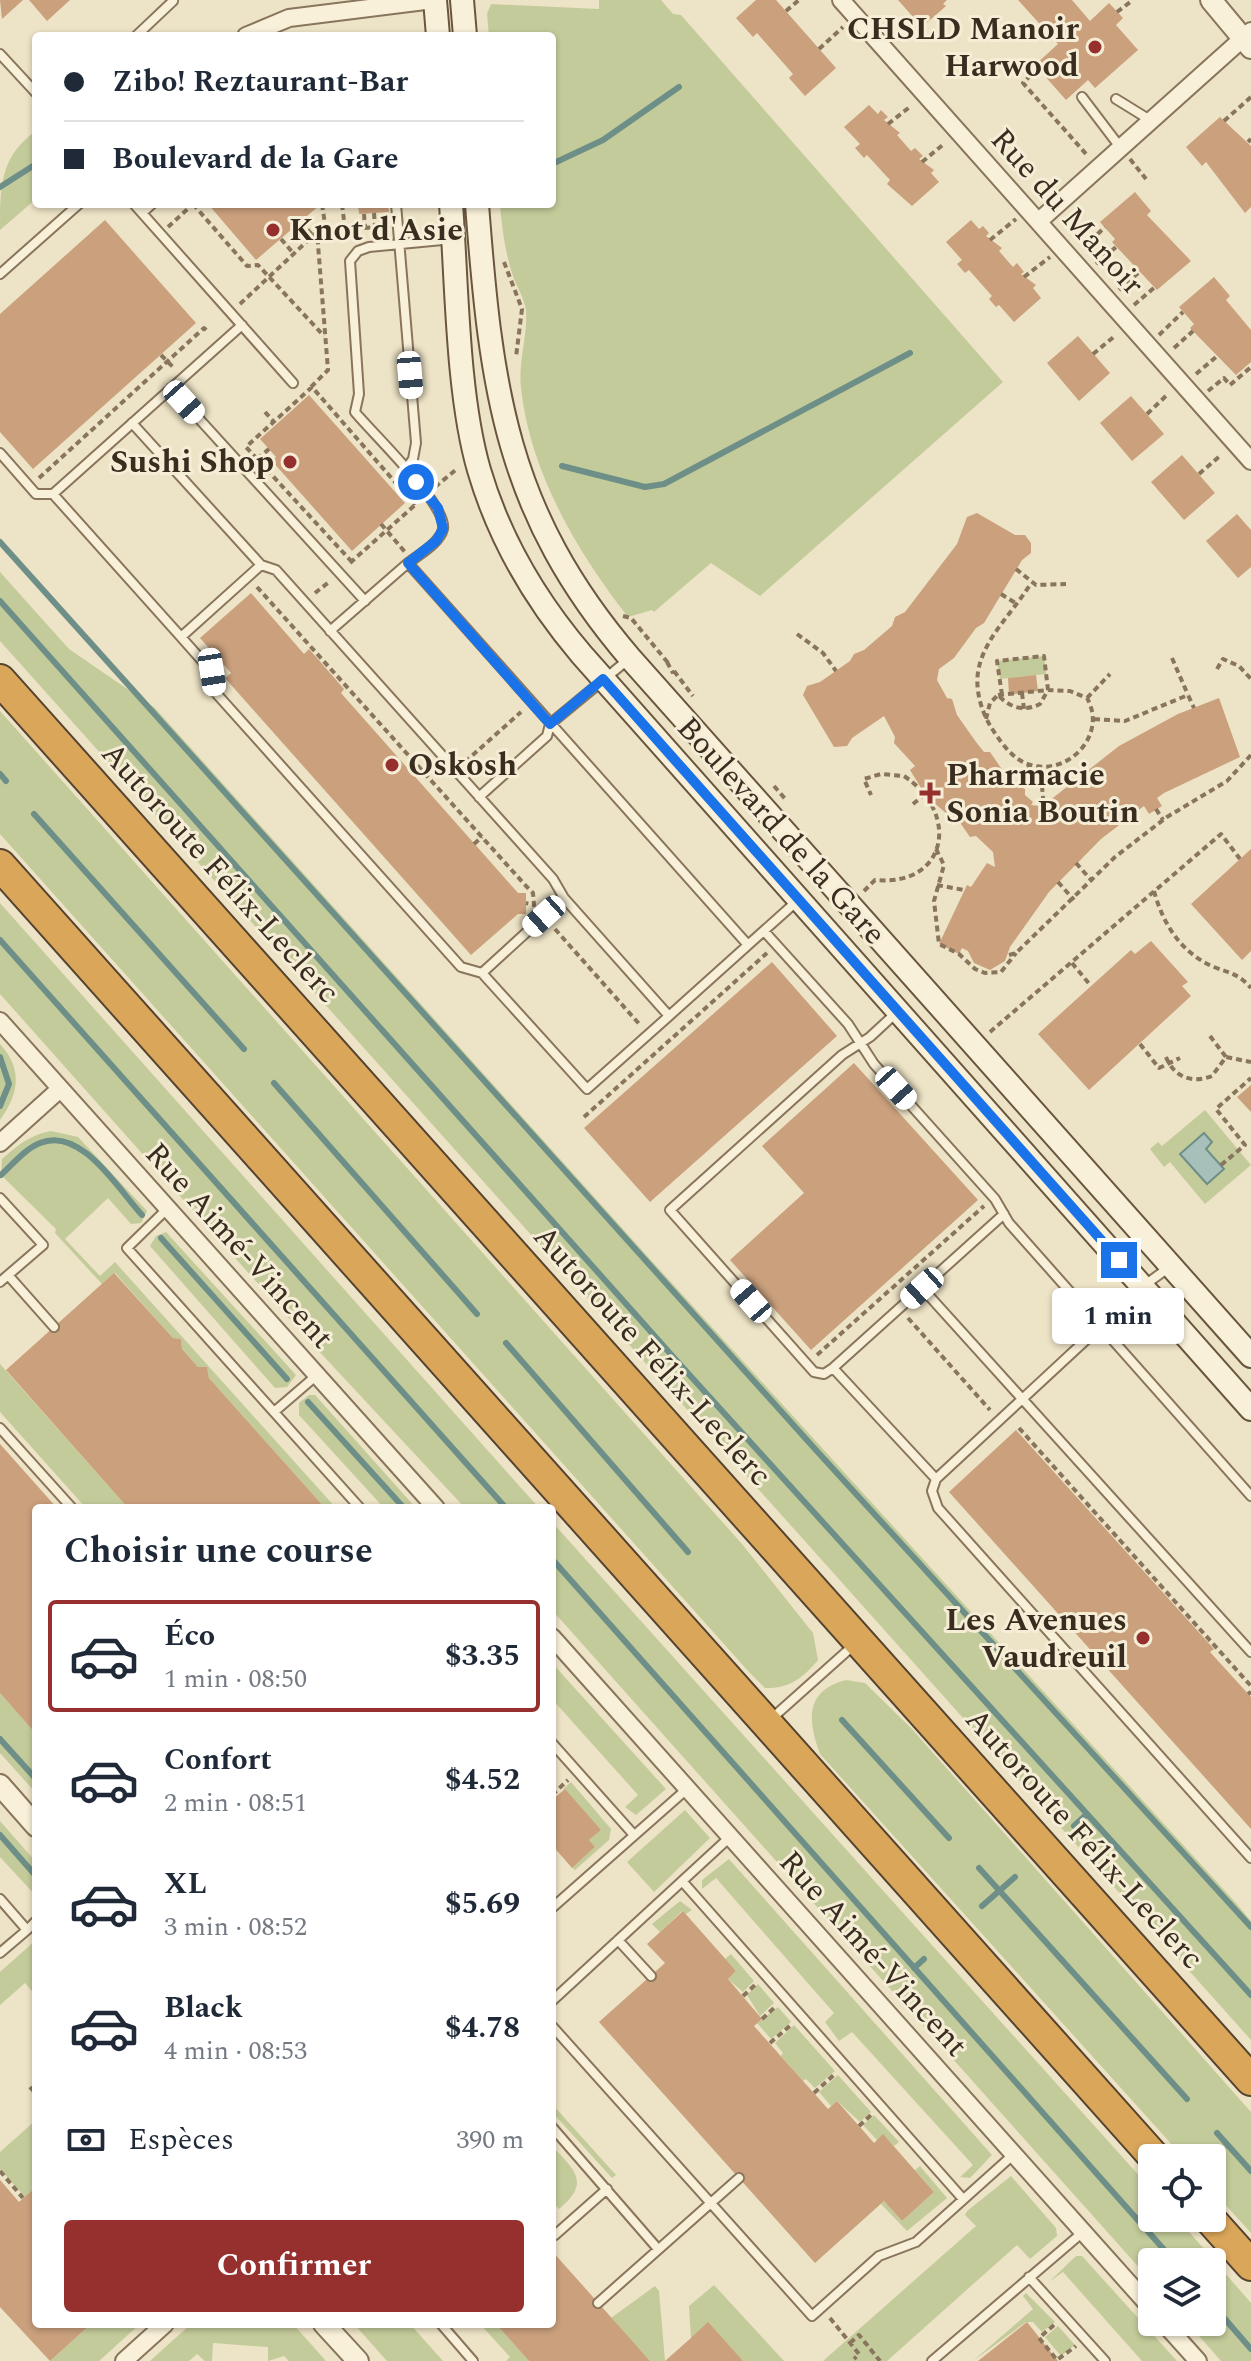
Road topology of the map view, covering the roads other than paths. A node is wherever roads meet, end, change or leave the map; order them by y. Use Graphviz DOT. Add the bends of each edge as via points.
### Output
graph roads {
  1 [pos="434,0"];
  2 [pos="462,0"];
  3 [pos="841,0"];
  4 [pos="1211,0"];
  5 [pos="173,1"];
  6 [pos="140,32"];
  7 [pos="256,32"];
  8 [pos="438,32"];
  9 [pos="465,32"];
  10 [pos="1248,39"];
  11 [pos="0,54"];
  12 [pos="32,89"];
  13 [pos="1082,97"];
  14 [pos="1116,99"];
  15 [pos="1150,120"];
  16 [pos="1120,147"];
  17 [pos="74,208"];
  18 [pos="138,208"];
  19 [pos="148,208"];
  20 [pos="396,208"];
  21 [pos="451,208"];
  22 [pos="477,208"];
  23 [pos="142,213"];
  24 [pos="1039,221"];
  25 [pos="454,239"];
  26 [pos="399,244"];
  27 [pos="0,274"];
  28 [pos="242,325"];
  29 [pos="293,383"];
  30 [pos="171,388"];
  31 [pos="132,423"];
  32 [pos="0,453"];
  33 [pos="1251,461"];
  34 [pos="405,470"];
  35 [pos="53,494"];
  36 [pos="409,562"];
  37 [pos="261,565"];
  38 [pos="365,601"];
  39 [pos="330,631"];
  40 [pos="181,637"];
  41 [pos="630,658"];
  42 [pos="603,679"];
  43 [pos="0,680"];
  44 [pos="550,724"];
  45 [pos="479,797"];
  46 [pos="0,865"];
  47 [pos="564,898"];
  48 [pos="799,900"];
  49 [pos="764,931"];
  50 [pos="748,945"];
  51 [pos="482,973"];
  52 [pos="898,1011"];
  53 [pos="669,1016"];
  54 [pos="0,1021"];
  55 [pos="859,1042"];
  56 [pos="60,1089"];
  57 [pos="0,1143"];
  58 [pos="0,1198"];
  59 [pos="168,1208"];
  60 [pos="1004,1214"];
  61 [pos="1171,1266"];
  62 [pos="8,1275"];
  63 [pos="0,1282"];
  64 [pos="1143,1287"];
  65 [pos="922,1288"];
  66 [pos="1101,1326"];
  67 [pos="54,1327"];
  68 [pos="1251,1356"];
  69 [pos="833,1368"];
  70 [pos="317,1375"];
  71 [pos="1023,1400"];
  72 [pos="1251,1409"];
  73 [pos="274,1412"];
  74 [pos="0,1428"];
  75 [pos="936,1479"];
  76 [pos="1251,1496"];
  77 [pos="68,1504"];
  78 [pos="356,1504"];
  79 [pos="432,1504"];
  80 [pos="556,1641"];
  81 [pos="858,1641"];
  82 [pos="1251,1652"];
  83 [pos="766,1723"];
  84 [pos="556,1747"];
  85 [pos="0,1785"];
  86 [pos="688,1788"];
  87 [pos="32,1821"];
  88 [pos="634,1835"];
  89 [pos="731,1837"];
  90 [pos="1251,1858"];
  91 [pos="682,1881"];
  92 [pos="0,1899"];
  93 [pos="556,1904"];
  94 [pos="32,1925"];
  95 [pos="27,1930"];
  96 [pos="618,1940"];
  97 [pos="0,1953"];
  98 [pos="651,1976"];
  99 [pos="556,1997"];
  100 [pos="556,2030"];
  101 [pos="1251,2080"];
  102 [pos="556,2132"];
  103 [pos="1142,2144"];
  104 [pos="1014,2154"];
  105 [pos="739,2178"];
  106 [pos="607,2189"];
  107 [pos="963,2199"];
  108 [pos="711,2203"];
  109 [pos="556,2232"];
  110 [pos="1083,2232"];
  111 [pos="1222,2232"];
  112 [pos="658,2249"];
  113 [pos="1251,2265"];
  114 [pos="1029,2277"];
  115 [pos="1138,2293"];
  116 [pos="598,2303"];
  117 [pos="161,2328"];
  118 [pos="328,2328"];
  119 [pos="444,2328"];
  120 [pos="1176,2336"];
  121 [pos="124,2361"];
  122 [pos="358,2361"];
  123 [pos="473,2361"];
  124 [pos="932,2361"];
  125 [pos="1105,2361"];
  126 [pos="1198,2361"];
  1 -- 7 [label="street" via="289,18"];
  1 -- 8 [label="main road"];
  2 -- 9 [label="main road"];
  3 -- 24 [label="street, Rue du Manoir"];
  4 -- 10 [label="street"];
  5 -- 6 [label="lane"];
  10 -- 15 [label="street"];
  11 -- 12 [label="lane"];
  13 -- 16 [label="lane"];
  14 -- 15 [label="lane"];
  15 -- 16 [label="street"];
  16 -- 24 [label="street"];
  17 -- 27 [label="lane"];
  18 -- 23 [label="lane"];
  19 -- 23 [label="lane"];
  20 -- 26 [label="lane"];
  21 -- 25 [label="main road, Boulevard de la Gare"];
  22 -- 41 [label="main road, Boulevard de la Gare" via="492,364 513,456 563,567"];
  23 -- 28 [label="lane"];
  24 -- 33 [label="street, Rue du Manoir"];
  25 -- 26 [label="lane"];
  25 -- 42 [label="main road, Boulevard de la Gare" via="468,416 485,490 539,599"];
  26 -- 34 [label="lane" via="416,443"];
  26 -- 34 [label="lane" via="363,248 349,268 359,394 355,412"];
  28 -- 29 [label="lane"];
  28 -- 30 [label="lane"];
  30 -- 31 [label="lane"];
  30 -- 38 [label="lane"];
  31 -- 35 [label="lane"];
  31 -- 37 [label="lane"];
  32 -- 35 [label="lane" via="36,494"];
  34 -- 36 [label="lane" via="443,521 441,535"];
  35 -- 40 [label="lane"];
  36 -- 38 [label="lane"];
  36 -- 44 [label="lane"];
  37 -- 39 [label="lane" via="276,570"];
  37 -- 40 [label="lane"];
  38 -- 39 [label="lane"];
  39 -- 45 [label="lane"];
  40 -- 51 [label="lane" via="212,672 215,692 440,944 461,967"];
  41 -- 42 [label="lane"];
  41 -- 61 [label="main road, Boulevard de la Gare"];
  42 -- 44 [label="lane"];
  42 -- 48 [label="main road, Boulevard de la Gare"];
  43 -- 81 [label="highway, Autoroute Félix-Leclerc"];
  44 -- 45 [label="lane" via="547,736"];
  44 -- 50 [label="lane"];
  45 -- 47 [label="lane"];
  46 -- 83 [label="highway"];
  47 -- 51 [label="lane"];
  47 -- 53 [label="lane"];
  48 -- 49 [label="lane"];
  48 -- 52 [label="main road, Boulevard de la Gare"];
  49 -- 50 [label="lane"];
  49 -- 55 [label="lane"];
  50 -- 53 [label="lane"];
  51 -- 53 [label="lane" via="587,1089"];
  52 -- 55 [label="lane"];
  52 -- 64 [label="main road, Boulevard de la Gare"];
  54 -- 56 [label="street, Rue Aimé-Vincent"];
  55 -- 60 [label="lane"];
  55 -- 69 [label="lane" via="670,1210 814,1372 824,1374"];
  56 -- 57 [label="street"];
  56 -- 59 [label="street, Rue Aimé-Vincent"];
  58 -- 62 [label="lane" via="43,1245"];
  59 -- 70 [label="street, Rue Aimé-Vincent"];
  59 -- 73 [label="lane" via="127,1248"];
  60 -- 65 [label="lane"];
  60 -- 66 [label="lane"];
  61 -- 64 [label="lane"];
  61 -- 68 [label="main road, Boulevard de la Gare"];
  62 -- 63 [label="lane"];
  62 -- 67 [label="lane"];
  64 -- 66 [label="lane"];
  64 -- 72 [label="main road, Boulevard de la Gare"];
  65 -- 69 [label="lane"];
  65 -- 71 [label="lane"];
  66 -- 71 [label="lane"];
  66 -- 76 [label="lane"];
  69 -- 75 [label="lane"];
  70 -- 73 [label="lane"];
  70 -- 79 [label="street, Rue Aimé-Vincent"];
  71 -- 75 [label="lane"];
  71 -- 82 [label="lane"];
  73 -- 78 [label="lane"];
  74 -- 77 [label="lane"];
  75 -- 90 [label="lane" via="932,1491 938,1508"];
  80 -- 86 [label="street, Rue Aimé-Vincent"];
  81 -- 83 [label="lane"];
  81 -- 101 [label="highway, Autoroute Félix-Leclerc"];
  83 -- 103 [label="highway"];
  84 -- 88 [label="lane"];
  85 -- 87 [label="street"];
  86 -- 88 [label="lane"];
  86 -- 89 [label="street, Rue Aimé-Vincent"];
  88 -- 93 [label="lane"];
  89 -- 91 [label="lane"];
  89 -- 104 [label="street, Rue Aimé-Vincent"];
  91 -- 96 [label="lane"];
  91 -- 107 [label="lane"];
  92 -- 95 [label="lane"];
  94 -- 95 [label="lane"];
  95 -- 97 [label="lane"];
  96 -- 98 [label="lane"];
  96 -- 99 [label="lane"];
  100 -- 108 [label="lane"];
  102 -- 106 [label="lane"];
  104 -- 107 [label="lane"];
  104 -- 110 [label="street, Rue Aimé-Vincent"];
  105 -- 108 [label="lane"];
  106 -- 109 [label="lane"];
  106 -- 112 [label="lane"];
  107 -- 108 [label="lane" via="916,2242 879,2256 812,2316"];
  108 -- 112 [label="lane"];
  110 -- 114 [label="lane"];
  110 -- 115 [label="street, Rue Aimé-Vincent"];
  111 -- 113 [label="highway"];
  112 -- 116 [label="lane"];
  114 -- 124 [label="lane"];
  114 -- 125 [label="lane"];
  117 -- 121 [label="street"];
  118 -- 122 [label="street"];
  119 -- 123 [label="lane"];
  120 -- 126 [label="street"];
}
